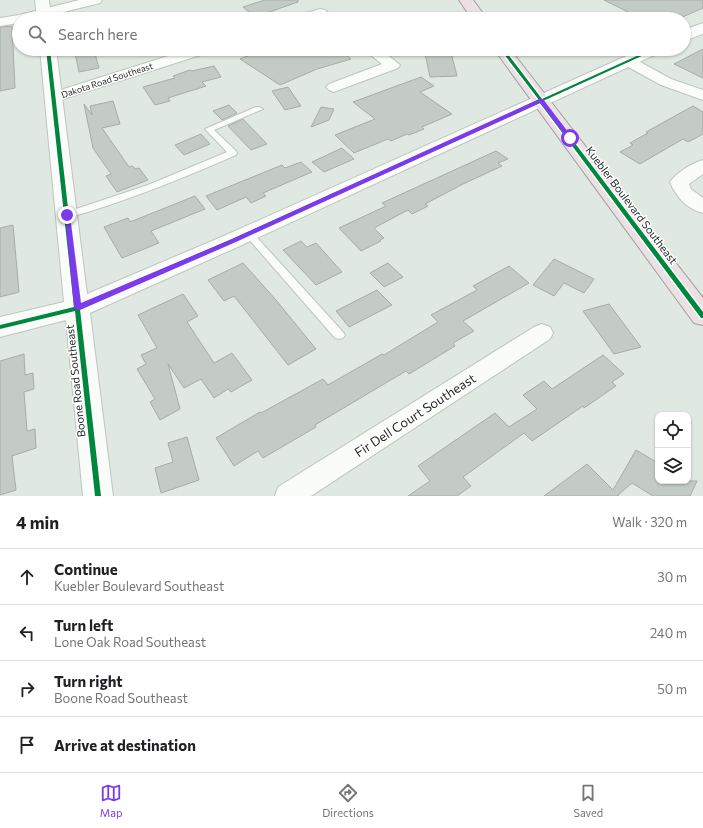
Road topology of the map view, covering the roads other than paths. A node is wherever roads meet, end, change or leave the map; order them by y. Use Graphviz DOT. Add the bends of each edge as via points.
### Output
graph roads {
  1 [pos="94,0"];
  2 [pos="466,0"];
  3 [pos="44,11"];
  4 [pos="475,12"];
  5 [pos="12,20"];
  6 [pos="0,22"];
  7 [pos="703,28"];
  8 [pos="691,33"];
  9 [pos="49,56"];
  10 [pos="184,56"];
  11 [pos="380,56"];
  12 [pos="507,56"];
  13 [pos="640,56"];
  14 [pos="628,61"];
  15 [pos="334,87"];
  16 [pos="703,94"];
  17 [pos="54,97"];
  18 [pos="541,100"];
  19 [pos="259,109"];
  20 [pos="703,166"];
  21 [pos="703,207"];
  22 [pos="67,215"];
  23 [pos="249,234"];
  24 [pos="78,308"];
  25 [pos="703,316"];
  26 [pos="0,328"];
  27 [pos="542,333"];
  28 [pos="339,335"];
  29 [pos="98,496"];
  30 [pos="288,496"];
  1 -- 3 [label="street"];
  2 -- 4 [label="main road"];
  5 -- 6 [label="street"];
  7 -- 8 [label="street"];
  9 -- 17 [label="street, Boone Road Southeast"];
  10 -- 17 [label="street, Dakota Road Southeast"];
  11 -- 15 [label="street" via="393,65"];
  12 -- 18 [label="main road, Kuebler Boulevard Southeast"];
  13 -- 14 [label="street"];
  14 -- 16 [label="street" via="666,82"];
  14 -- 18 [label="street"];
  17 -- 22 [label="street, Boone Road Southeast"];
  18 -- 23 [label="street"];
  18 -- 25 [label="main road, Kuebler Boulevard Southeast"];
  19 -- 22 [label="lane" via="209,129 233,153 112,202"];
  20 -- 21 [label="street" via="679,182 683,192"];
  22 -- 24 [label="street, Boone Road Southeast"];
  23 -- 24 [label="street"];
  23 -- 28 [label="lane"];
  24 -- 26 [label="street"];
  24 -- 29 [label="street, Boone Road Southeast"];
  27 -- 30 [label="street, Fir Dell Court Southeast"];
}
